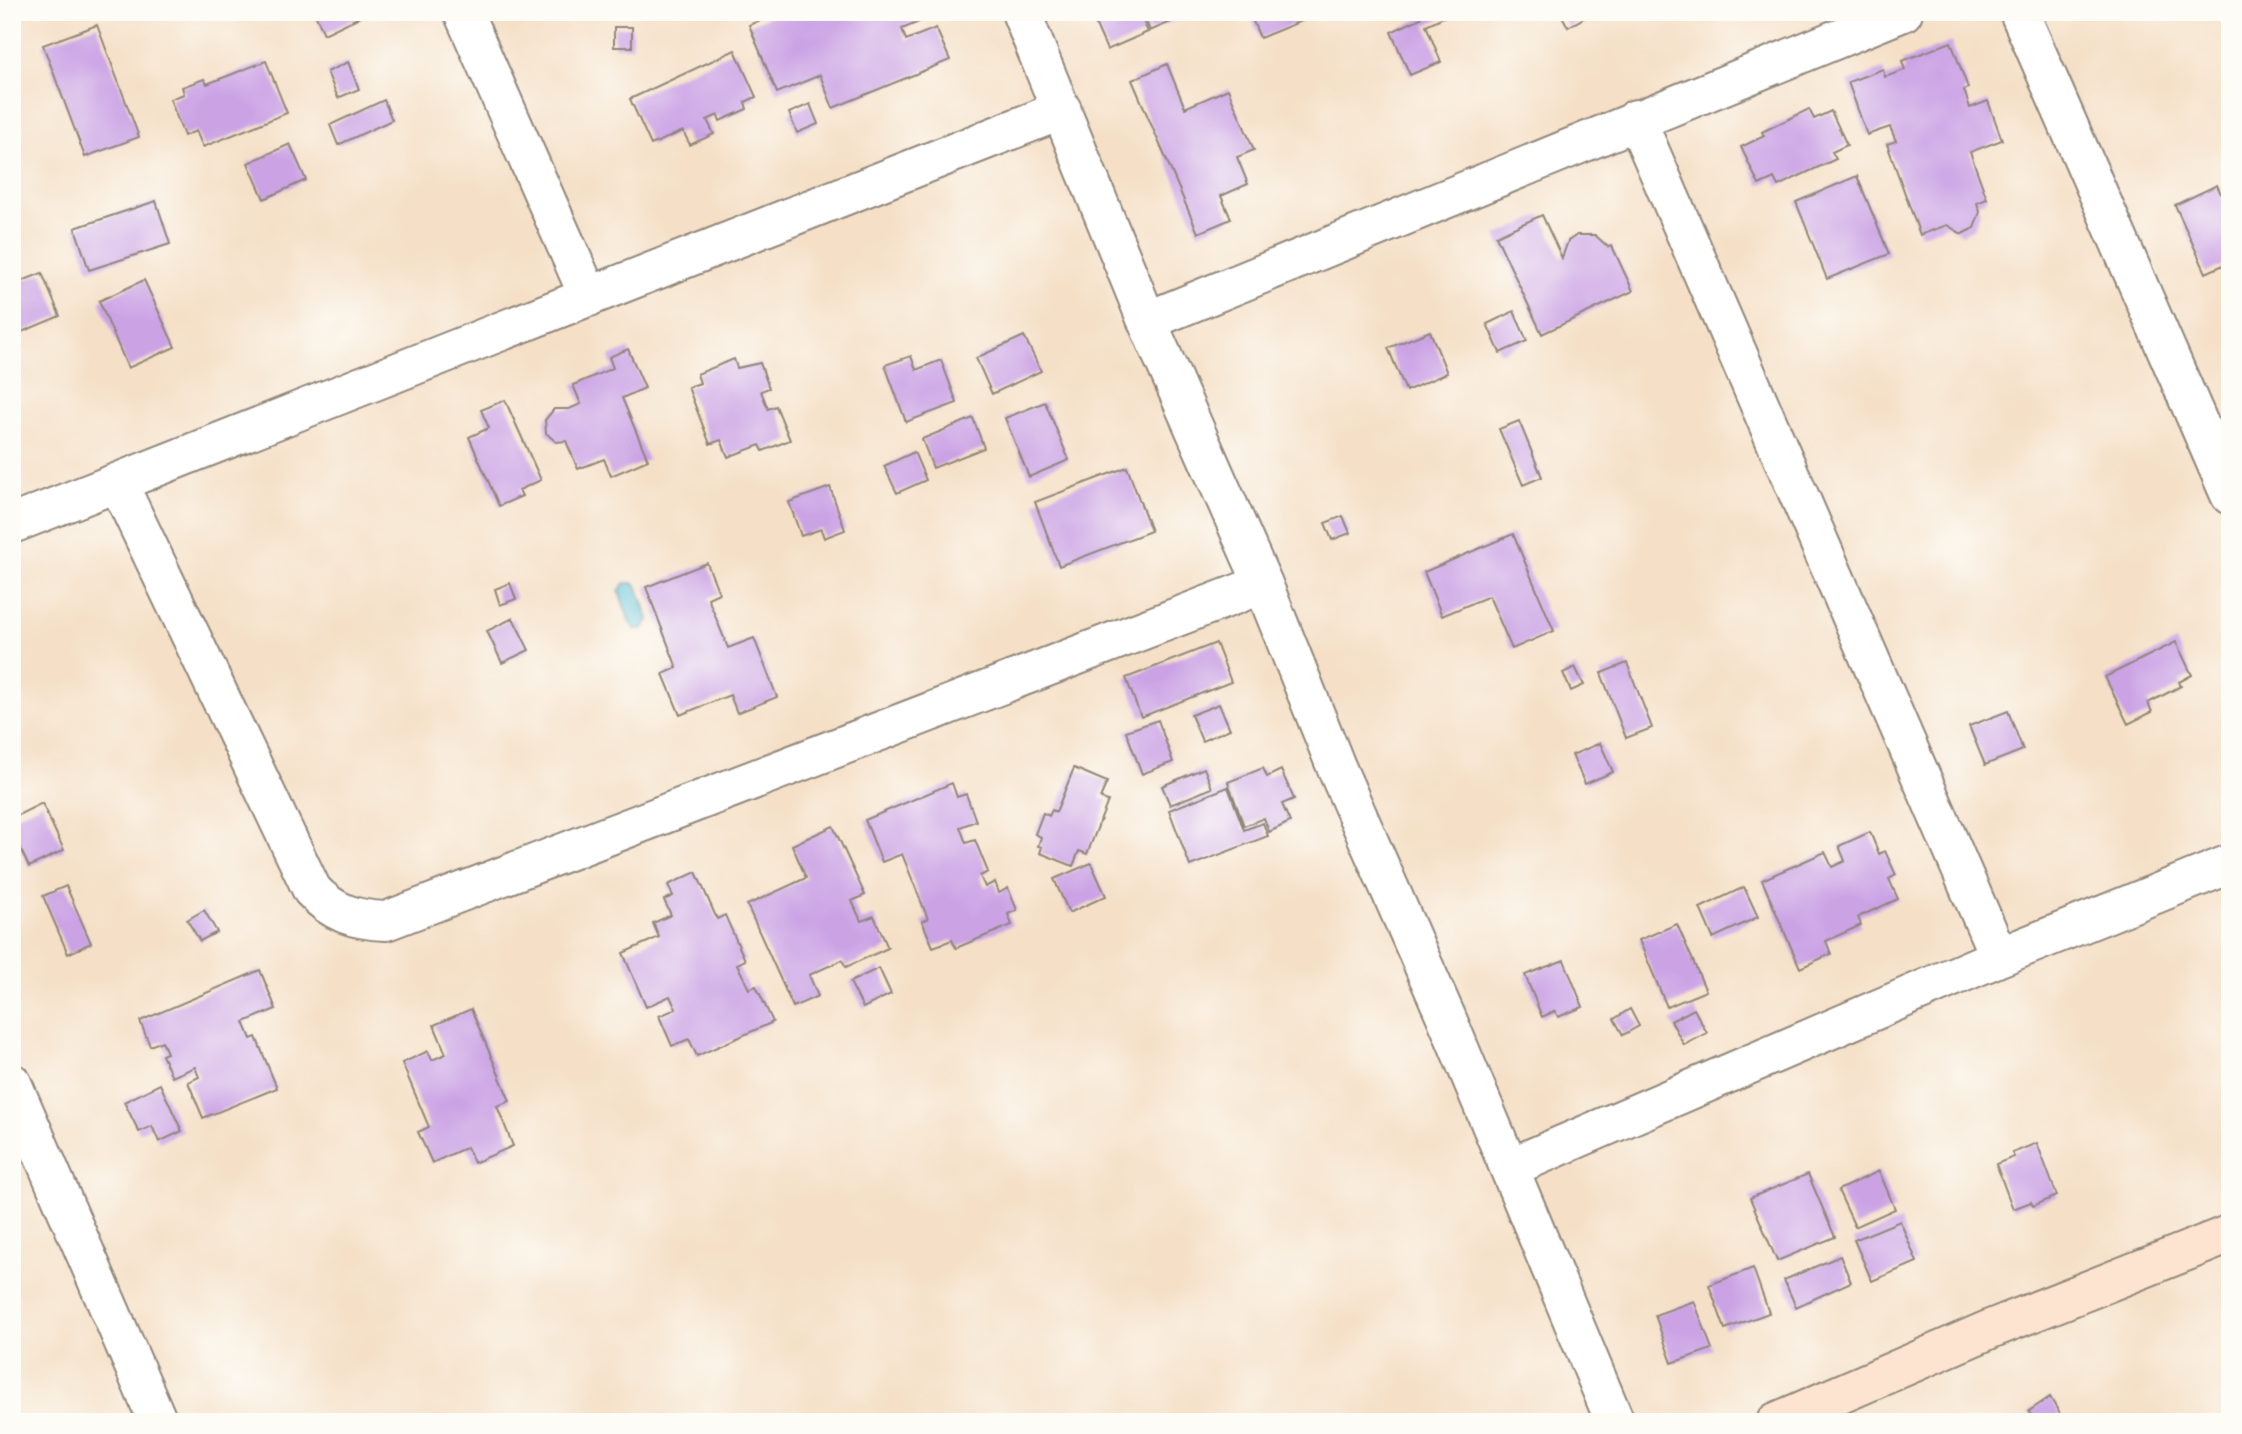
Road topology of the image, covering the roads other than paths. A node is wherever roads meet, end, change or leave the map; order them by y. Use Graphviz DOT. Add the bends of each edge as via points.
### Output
graph roads {
  1 [pos="463,12"];
  2 [pos="1021,12"];
  3 [pos="1903,12"];
  4 [pos="2019,12"];
  5 [pos="1062,110"];
  6 [pos="1636,119"];
  7 [pos="589,297"];
  8 [pos="1146,321"];
  9 [pos="118,483"];
  10 [pos="2230,495"];
  11 [pos="12,524"];
  12 [pos="1262,584"];
  13 [pos="2230,864"];
  14 [pos="1999,957"];
  15 [pos="12,1083"];
  16 [pos="1509,1168"];
  17 [pos="2230,1234"];
  18 [pos="158,1422"];
  19 [pos="1615,1422"];
  20 [pos="1776,1422"];
  1 -- 7 [label="street"];
  2 -- 5 [label="street"];
  3 -- 6 [label="street"];
  4 -- 10 [label="street"];
  5 -- 7 [label="street"];
  5 -- 8 [label="street"];
  6 -- 8 [label="street"];
  6 -- 14 [label="street"];
  7 -- 9 [label="street"];
  8 -- 12 [label="street"];
  9 -- 11 [label="street"];
  9 -- 12 [label="street" via="312,890 326,905 362,920 386,921"];
  12 -- 16 [label="street"];
  13 -- 14 [label="street"];
  14 -- 16 [label="street"];
  15 -- 18 [label="street"];
  16 -- 19 [label="street"];
  17 -- 20 [label="street" via="2155,1261"];
}
